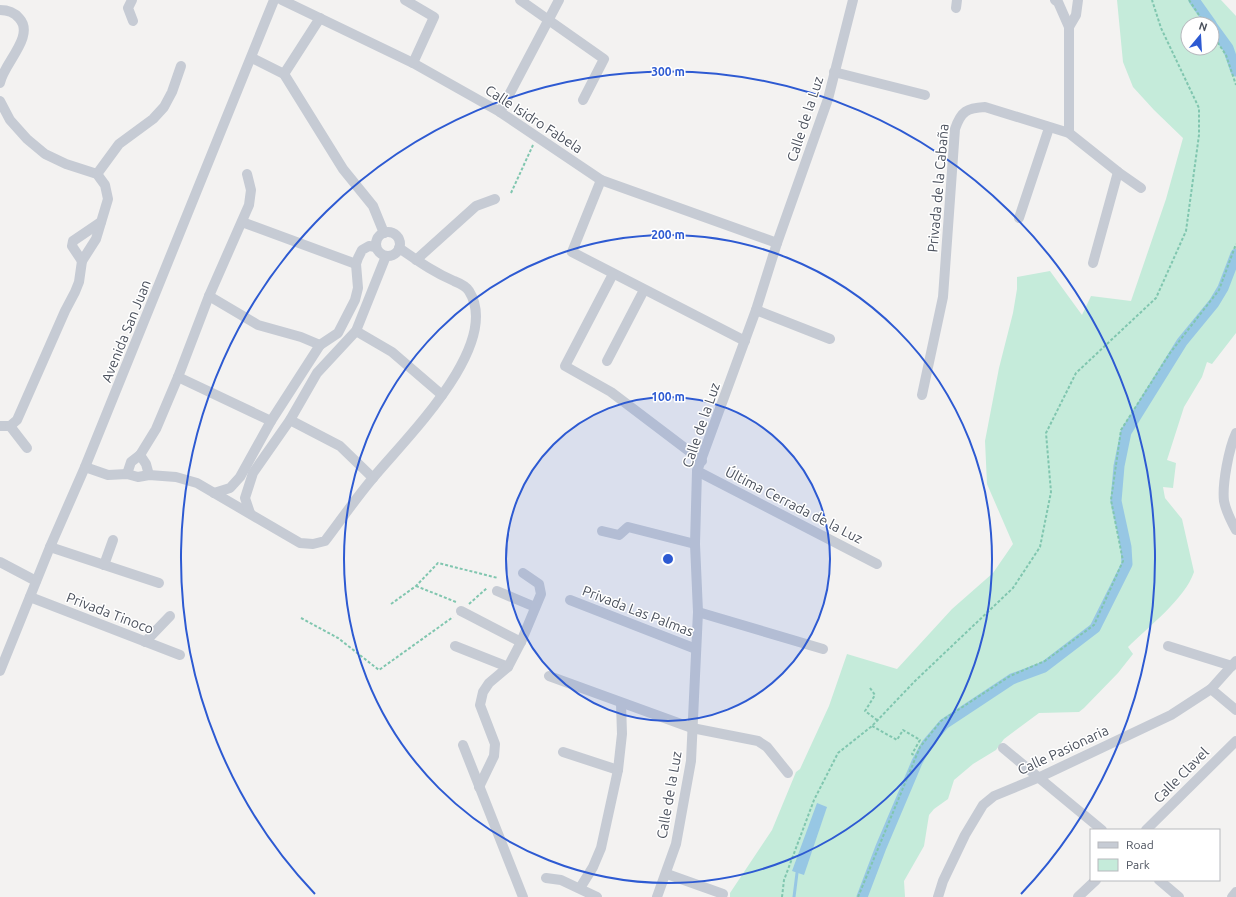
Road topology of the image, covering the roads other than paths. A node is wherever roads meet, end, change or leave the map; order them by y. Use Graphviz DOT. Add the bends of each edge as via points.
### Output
graph roads {
  1 [pos="132,0"];
  2 [pos="274,0"];
  3 [pos="282,0"];
  4 [pos="405,0"];
  5 [pos="520,0"];
  6 [pos="559,0"];
  7 [pos="853,0"];
  8 [pos="1055,0"];
  9 [pos="1078,0"];
  10 [pos="0,10"];
  11 [pos="320,18"];
  12 [pos="549,20"];
  13 [pos="133,21"];
  14 [pos="1069,27"];
  15 [pos="252,58"];
  16 [pos="413,63"];
  17 [pos="181,66"];
  18 [pos="834,72"];
  19 [pos="284,74"];
  20 [pos="0,83"];
  21 [pos="925,95"];
  22 [pos="584,100"];
  23 [pos="0,101"];
  24 [pos="500,112"];
  25 [pos="1049,128"];
  26 [pos="1069,133"];
  27 [pos="1118,172"];
  28 [pos="97,174"];
  29 [pos="247,174"];
  30 [pos="601,180"];
  31 [pos="1141,188"];
  32 [pos="495,199"];
  33 [pos="1018,218"];
  34 [pos="101,222"];
  35 [pos="242,222"];
  36 [pos="384,233"];
  37 [pos="777,243"];
  38 [pos="376,247"];
  39 [pos="399,248"];
  40 [pos="386,256"];
  41 [pos="416,260"];
  42 [pos="82,261"];
  43 [pos="1093,263"];
  44 [pos="356,264"];
  45 [pos="613,274"];
  46 [pos="644,290"];
  47 [pos="209,296"];
  48 [pos="756,310"];
  49 [pos="356,331"];
  50 [pos="830,339"];
  51 [pos="744,341"];
  52 [pos="320,345"];
  53 [pos="607,360"];
  54 [pos="178,377"];
  55 [pos="442,395"];
  56 [pos="922,395"];
  57 [pos="290,420"];
  58 [pos="271,421"];
  59 [pos="5,426"];
  60 [pos="1236,433"];
  61 [pos="27,448"];
  62 [pos="140,455"];
  63 [pos="702,461"];
  64 [pos="85,467"];
  65 [pos="698,471"];
  66 [pos="127,474"];
  67 [pos="149,475"];
  68 [pos="373,478"];
  69 [pos="214,493"];
  70 [pos="250,513"];
  71 [pos="1236,530"];
  72 [pos="602,531"];
  73 [pos="113,540"];
  74 [pos="695,544"];
  75 [pos="50,547"];
  76 [pos="0,562"];
  77 [pos="877,564"];
  78 [pos="104,565"];
  79 [pos="523,573"];
  80 [pos="36,582"];
  81 [pos="159,583"];
  82 [pos="492,587"];
  83 [pos="30,598"];
  84 [pos="570,600"];
  85 [pos="535,607"];
  86 [pos="464,609"];
  87 [pos="698,612"];
  88 [pos="170,616"];
  89 [pos="145,642"];
  90 [pos="521,642"];
  91 [pos="454,646"];
  92 [pos="1168,646"];
  93 [pos="696,648"];
  94 [pos="823,649"];
  95 [pos="180,655"];
  96 [pos="1234,664"];
  97 [pos="508,667"];
  98 [pos="0,671"];
  99 [pos="549,676"];
  100 [pos="1211,689"];
  101 [pos="620,703"];
  102 [pos="1236,710"];
  103 [pos="692,728"];
  104 [pos="1236,741"];
  105 [pos="463,745"];
  106 [pos="1003,748"];
  107 [pos="564,752"];
  108 [pos="618,770"];
  109 [pos="788,773"];
  110 [pos="1040,777"];
  111 [pos="479,787"];
  112 [pos="1101,829"];
  113 [pos="1147,829"];
  114 [pos="667,874"];
  115 [pos="546,878"];
  116 [pos="1095,881"];
  117 [pos="1161,881"];
  118 [pos="580,888"];
  119 [pos="1236,892"];
  120 [pos="723,894"];
  121 [pos="523,897"];
  122 [pos="597,897"];
  123 [pos="657,897"];
  124 [pos="938,897"];
  125 [pos="1078,897"];
  126 [pos="1179,897"];
  127 [pos="1232,897"];
  1 -- 13 [label="street" via="128,8"];
  2 -- 15 [label="street, Avenida San Juan"];
  3 -- 11 [label="street, Calle Isidro Fabela"];
  4 -- 16 [label="street" via="434,17"];
  5 -- 12 [label="street"];
  6 -- 12 [label="street"];
  7 -- 18 [label="street, Calle de la Luz"];
  8 -- 14 [label="street"];
  9 -- 14 [label="street" via="1076,15"];
  10 -- 20 [label="street" via="15,14 24,25 24,37"];
  11 -- 16 [label="street, Calle Isidro Fabela"];
  11 -- 19 [label="street"];
  12 -- 22 [label="street" via="604,59"];
  12 -- 24 [label="street"];
  14 -- 26 [label="street"];
  15 -- 19 [label="street"];
  15 -- 64 [label="street, Avenida San Juan"];
  16 -- 24 [label="street, Calle Isidro Fabela"];
  17 -- 28 [label="street" via="164,107 153,119 119,144"];
  18 -- 21 [label="street"];
  18 -- 37 [label="street, Calle de la Luz" via="828,99"];
  19 -- 36 [label="street" via="343,169 373,206"];
  23 -- 28 [label="street" via="10,120 45,154"];
  24 -- 30 [label="street, Calle Isidro Fabela"];
  25 -- 26 [label="street, Privada de la Cabaña"];
  25 -- 33 [label="street"];
  25 -- 56 [label="street, Privada de la Cabaña" via="986,107 971,108 960,116 955,129 943,297"];
  26 -- 27 [label="street, Privada de la Cabaña"];
  27 -- 31 [label="street, Privada de la Cabaña"];
  27 -- 43 [label="street"];
  28 -- 34 [label="street" via="105,185 108,199"];
  29 -- 35 [label="street" via="251,190 249,205"];
  30 -- 37 [label="street, Calle Isidro Fabela"];
  30 -- 45 [label="street" via="572,252"];
  32 -- 41 [label="street" via="476,206"];
  34 -- 42 [label="street" via="96,239"];
  34 -- 42 [label="street" via="73,241 72,246"];
  35 -- 44 [label="street"];
  35 -- 47 [label="street"];
  36 -- 38 [label="street" via="378,238"];
  36 -- 39 [label="street" via="397,237"];
  37 -- 48 [label="street, Calle de la Luz"];
  38 -- 40 [label="street"];
  38 -- 44 [label="street" via="369,246 362,250"];
  39 -- 40 [label="street" via="395,254"];
  39 -- 41 [label="street"];
  40 -- 49 [label="street"];
  41 -- 55 [label="street" via="430,270 461,284 468,290 473,302 475,318 472,340 451,383"];
  42 -- 59 [label="street" via="75,292 17,420"];
  44 -- 52 [label="street" via="356,300 338,333"];
  45 -- 46 [label="street"];
  45 -- 63 [label="street" via="565,366 611,392"];
  46 -- 51 [label="street"];
  46 -- 53 [label="street"];
  47 -- 52 [label="street" via="258,325"];
  47 -- 54 [label="street"];
  48 -- 50 [label="street"];
  48 -- 51 [label="street, Calle de la Luz"];
  49 -- 55 [label="street" via="392,352"];
  49 -- 57 [label="street" via="317,373"];
  51 -- 63 [label="street, Calle de la Luz"];
  52 -- 58 [label="street"];
  54 -- 58 [label="street"];
  54 -- 62 [label="street" via="156,428"];
  55 -- 68 [label="street" via="421,424"];
  57 -- 68 [label="street" via="340,446"];
  57 -- 70 [label="street" via="253,473 245,498"];
  58 -- 69 [label="street" via="240,477 230,488"];
  59 -- 61 [label="street"];
  60 -- 71 [label="street" via="1232,440 1224,500"];
  62 -- 66 [label="street" via="131,462"];
  62 -- 67 [label="street"];
  63 -- 65 [label="street, Calle de la Luz"];
  64 -- 66 [label="street" via="108,475"];
  64 -- 75 [label="street, Avenida San Juan"];
  65 -- 74 [label="street, Calle de la Luz"];
  65 -- 77 [label="street, Última Cerrada de la Luz"];
  66 -- 67 [label="street" via="138,477"];
  67 -- 69 [label="street" via="176,477 197,483"];
  68 -- 70 [label="street" via="325,541 313,544 300,543"];
  69 -- 70 [label="street"];
  72 -- 74 [label="street" via="619,535 628,527"];
  73 -- 78 [label="street"];
  74 -- 87 [label="street, Calle de la Luz"];
  75 -- 78 [label="street"];
  75 -- 80 [label="street, Avenida San Juan"];
  76 -- 80 [label="street"];
  78 -- 81 [label="street"];
  79 -- 85 [label="street" via="541,588"];
  80 -- 83 [label="street, Avenida San Juan"];
  82 -- 85 [label="street"];
  83 -- 89 [label="street, Privada Tinoco"];
  83 -- 98 [label="street, Avenida San Juan"];
  84 -- 93 [label="street, Privada Las Palmas"];
  85 -- 90 [label="street"];
  86 -- 90 [label="street"];
  87 -- 93 [label="street, Calle de la Luz"];
  87 -- 94 [label="street"];
  88 -- 89 [label="street"];
  89 -- 95 [label="street, Privada Tinoco"];
  90 -- 97 [label="street"];
  91 -- 97 [label="street"];
  92 -- 96 [label="street"];
  93 -- 103 [label="street, Calle de la Luz"];
  96 -- 100 [label="street, Calle Pasionaria"];
  97 -- 111 [label="street" via="489,683 483,692 480,705 495,744 494,756"];
  99 -- 101 [label="street"];
  100 -- 102 [label="street"];
  100 -- 110 [label="street, Calle Pasionaria" via="1171,715"];
  101 -- 103 [label="street"];
  101 -- 108 [label="street" via="622,734"];
  103 -- 109 [label="street" via="758,740"];
  103 -- 114 [label="street, Calle de la Luz" via="692,761 676,844"];
  104 -- 113 [label="street, Calle Clavel"];
  105 -- 111 [label="street"];
  106 -- 110 [label="street"];
  107 -- 108 [label="street"];
  108 -- 118 [label="street" via="601,848"];
  110 -- 112 [label="street"];
  110 -- 124 [label="street, Calle Pasionaria" via="994,796 983,805 965,835"];
  111 -- 121 [label="street"];
  114 -- 120 [label="street"];
  114 -- 123 [label="street, Calle de la Luz"];
  115 -- 118 [label="street" via="561,880"];
  116 -- 125 [label="street"];
  117 -- 126 [label="street"];
  118 -- 122 [label="street"];
  119 -- 127 [label="street"];
}
